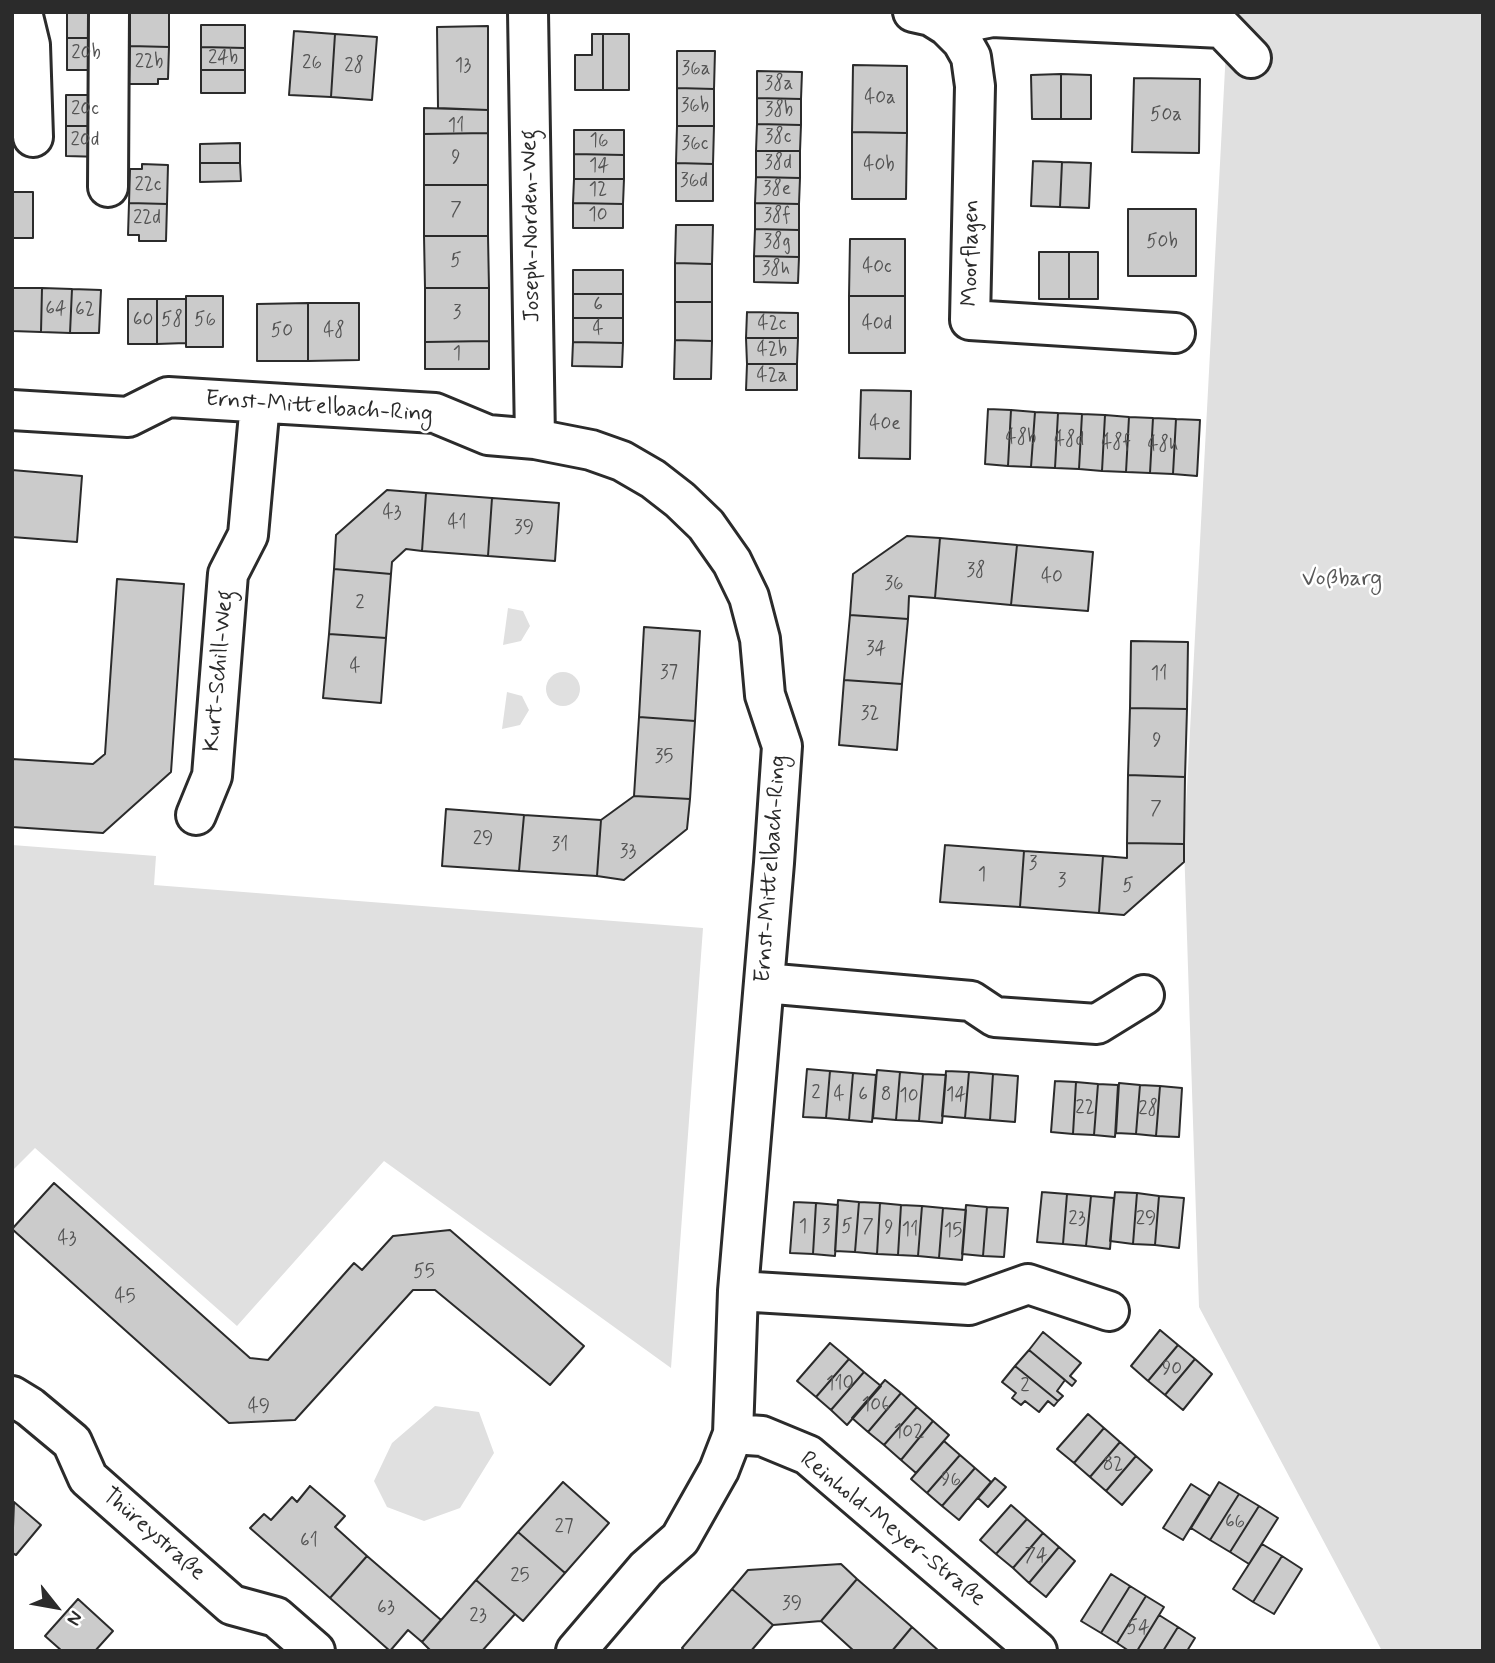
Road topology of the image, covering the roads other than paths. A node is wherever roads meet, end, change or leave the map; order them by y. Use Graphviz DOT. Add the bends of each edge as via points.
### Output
graph roads {
  1 [pos="22,12"];
  2 [pos="109,12"];
  3 [pos="528,14"];
  4 [pos="930,19"];
  5 [pos="1251,58"];
  6 [pos="33,137"];
  7 [pos="108,187"];
  8 [pos="1175,333"];
  9 [pos="260,402"];
  10 [pos="12,410"];
  11 [pos="535,439"];
  12 [pos="196,815"];
  13 [pos="764,983"];
  14 [pos="1144,995"];
  15 [pos="738,1291"];
  16 [pos="1109,1311"];
  17 [pos="12,1396"];
  18 [pos="733,1434"];
  19 [pos="315,1651"];
  20 [pos="576,1651"];
  21 [pos="1037,1651"];
  1 -- 6 [label="street" via="30,45"];
  2 -- 7 [label="street"];
  3 -- 11 [label="street, Joseph-Norden-Weg"];
  4 -- 5 [label="street" via="992,17 1222,28"];
  4 -- 8 [label="street, Moorflagen" via="962,41 971,57 975,86 970,320"];
  9 -- 10 [label="street, Ernst-Mittelbach-Ring" via="168,397 128,417"];
  9 -- 11 [label="street, Ernst-Mittelbach-Ring" via="435,413 488,435"];
  9 -- 12 [label="street, Kurt-Schill-Weg" via="248,535 228,575 212,776"];
  11 -- 13 [label="street, Ernst-Mittelbach-Ring" via="591,450 653,479 706,525 749,597 760,639 765,695 782,746"];
  13 -- 14 [label="street" via="971,1001 995,1017 1097,1024"];
  13 -- 15 [label="street, Ernst-Mittelbach-Ring"];
  15 -- 16 [label="street" via="969,1305 1028,1284"];
  15 -- 18 [label="street, Ernst-Mittelbach-Ring"];
  17 -- 19 [label="street, Thüreystraße" via="72,1442 88,1478 232,1605 276,1617"];
  18 -- 20 [label="street, Ernst-Mittelbach-Ring" via="719,1470 680,1539 646,1569"];
  18 -- 21 [label="street, Reinhold-Meyer-Straße" via="762,1436 807,1455"];
}
